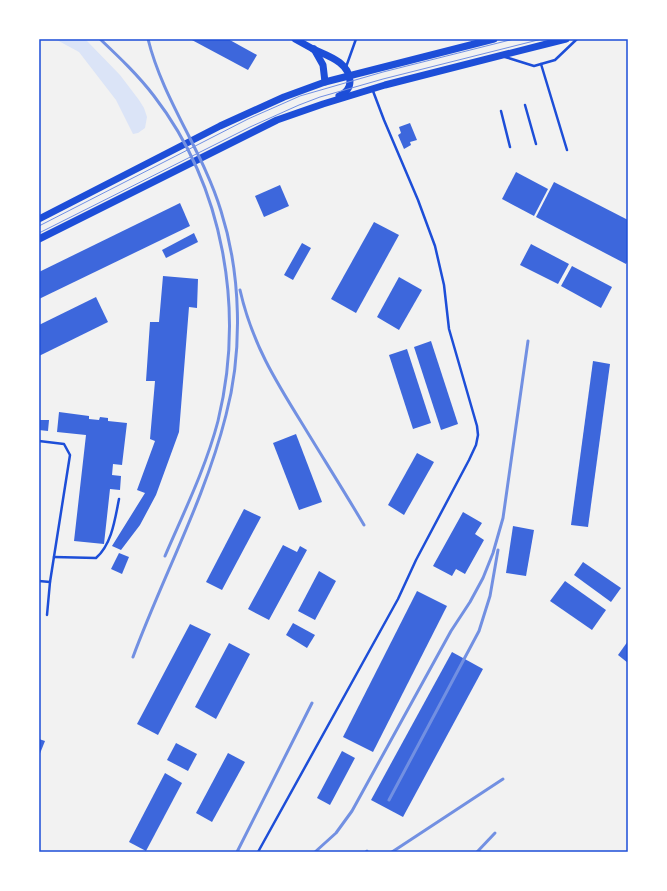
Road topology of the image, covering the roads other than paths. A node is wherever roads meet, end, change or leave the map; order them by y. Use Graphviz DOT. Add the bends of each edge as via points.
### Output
graph roads {
  1 [pos="295,39"];
  2 [pos="356,39"];
  3 [pos="494,39"];
  4 [pos="566,39"];
  5 [pos="577,39"];
  6 [pos="314,49"];
  7 [pos="500,56"];
  8 [pos="542,64"];
  9 [pos="345,67"];
  10 [pos="350,76"];
  11 [pos="325,82"];
  12 [pos="372,89"];
  13 [pos="323,104"];
  14 [pos="525,105"];
  15 [pos="500,111"];
  16 [pos="536,144"];
  17 [pos="510,147"];
  18 [pos="567,150"];
  19 [pos="39,220"];
  20 [pos="39,239"];
  21 [pos="39,440"];
  22 [pos="119,498"];
  23 [pos="54,557"];
  24 [pos="39,581"];
  25 [pos="50,582"];
  26 [pos="47,615"];
  27 [pos="258,852"];
  1 -- 6 [label="main road"];
  2 -- 9 [label="lane"];
  3 -- 10 [label="main road"];
  4 -- 7 [label="main road"];
  5 -- 8 [label="lane" via="555,60"];
  6 -- 9 [label="main road"];
  6 -- 11 [label="main road" via="323,65"];
  7 -- 8 [label="lane" via="534,66"];
  7 -- 12 [label="main road"];
  8 -- 18 [label="lane"];
  9 -- 10 [label="main road"];
  10 -- 11 [label="main road"];
  10 -- 13 [label="main road" via="346,92"];
  11 -- 19 [label="main road" via="242,116"];
  12 -- 13 [label="main road"];
  12 -- 27 [label="lane" via="435,246 444,285 449,329 475,415 478,435 469,460 398,599"];
  13 -- 20 [label="main road" via="276,120"];
  14 -- 16 [label="lane"];
  15 -- 17 [label="lane"];
  21 -- 23 [label="lane" via="64,444 70,455"];
  22 -- 23 [label="lane" via="106,547 101,554 96,558"];
  23 -- 25 [label="lane"];
  24 -- 25 [label="lane"];
  25 -- 26 [label="lane"];
}
